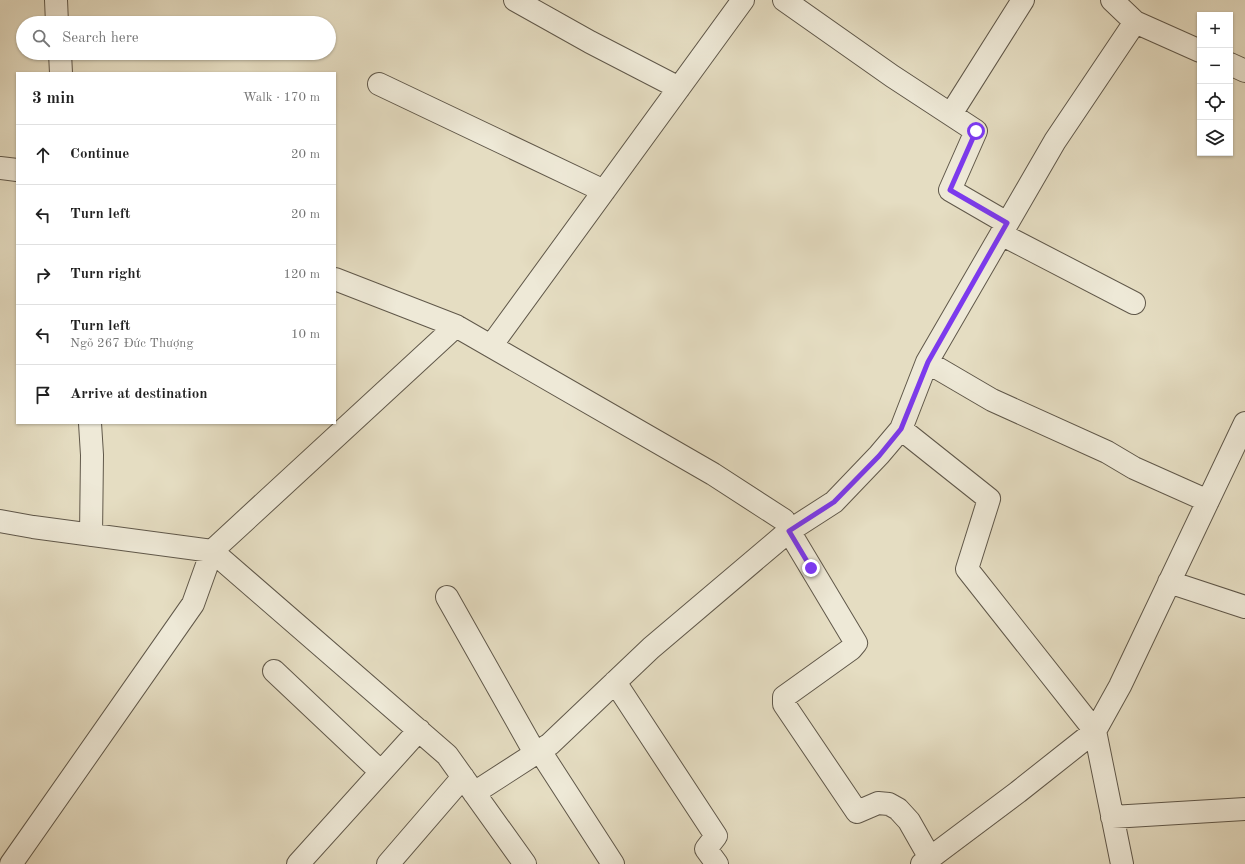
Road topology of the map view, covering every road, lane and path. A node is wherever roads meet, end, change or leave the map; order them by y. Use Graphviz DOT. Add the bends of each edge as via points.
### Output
graph roads {
  1 [pos="56,0"];
  2 [pos="515,0"];
  3 [pos="743,0"];
  4 [pos="784,0"];
  5 [pos="1023,0"];
  6 [pos="1112,0"];
  7 [pos="57,16"];
  8 [pos="1135,22"];
  9 [pos="1197,50"];
  10 [pos="61,60"];
  11 [pos="1233,65"];
  12 [pos="1245,71"];
  13 [pos="62,72"];
  14 [pos="379,84"];
  15 [pos="679,88"];
  16 [pos="951,114"];
  17 [pos="0,168"];
  18 [pos="16,170"];
  19 [pos="604,191"];
  20 [pos="1004,229"];
  21 [pos="336,279"];
  22 [pos="1134,304"];
  23 [pos="456,326"];
  24 [pos="491,346"];
  25 [pos="928,362"];
  26 [pos="1245,423"];
  27 [pos="90,424"];
  28 [pos="901,429"];
  29 [pos="1208,501"];
  30 [pos="0,521"];
  31 [pos="789,531"];
  32 [pos="91,535"];
  33 [pos="212,551"];
  34 [pos="1169,582"];
  35 [pos="447,598"];
  36 [pos="1245,607"];
  37 [pos="274,671"];
  38 [pos="615,682"];
  39 [pos="418,730"];
  40 [pos="1095,731"];
  41 [pos="538,752"];
  42 [pos="381,772"];
  43 [pos="469,785"];
  44 [pos="1245,809"];
  45 [pos="1112,817"];
  46 [pos="926,861"];
  47 [pos="11,864"];
  48 [pos="298,864"];
  49 [pos="388,864"];
  50 [pos="525,864"];
  51 [pos="613,864"];
  52 [pos="717,864"];
  53 [pos="1122,864"];
  1 -- 7 [label="street"];
  2 -- 15 [label="street"];
  3 -- 15 [label="street"];
  4 -- 16 [label="street"];
  5 -- 16 [label="street"];
  6 -- 8 [label="street"];
  8 -- 9 [label="street"];
  8 -- 20 [label="street" via="1055,141"];
  10 -- 13 [label="street"];
  11 -- 12 [label="street"];
  14 -- 19 [label="street"];
  15 -- 19 [label="street"];
  16 -- 20 [label="street" via="976,131 950,190"];
  17 -- 18 [label="street"];
  19 -- 24 [label="street"];
  20 -- 22 [label="street"];
  20 -- 25 [label="street"];
  21 -- 23 [label="street"];
  23 -- 24 [label="street"];
  23 -- 33 [label="street"];
  24 -- 31 [label="street" via="713,474 784,520"];
  25 -- 28 [label="street"];
  25 -- 29 [label="street" via="992,400 1108,452 1134,468"];
  26 -- 29 [label="street"];
  27 -- 32 [label="street"];
  28 -- 31 [label="street" via="879,456 834,502"];
  28 -- 40 [label="street" via="989,499 967,569"];
  29 -- 34 [label="street"];
  30 -- 32 [label="street"];
  31 -- 38 [label="street" via="651,648"];
  31 -- 46 [label="street" via="856,644 784,697 784,704 857,812 878,803 889,804 898,809 909,822"];
  32 -- 33 [label="street"];
  33 -- 39 [label="street"];
  33 -- 47 [label="street" via="193,604"];
  34 -- 36 [label="street"];
  34 -- 40 [label="street" via="1120,686"];
  35 -- 41 [label="street"];
  37 -- 42 [label="street"];
  38 -- 41 [label="street" via="550,744"];
  38 -- 52 [label="street" via="716,836 706,849"];
  39 -- 42 [label="street"];
  39 -- 43 [label="street" via="447,755"];
  40 -- 45 [label="street"];
  40 -- 46 [label="street"];
  41 -- 43 [label="street"];
  41 -- 51 [label="street"];
  42 -- 48 [label="street"];
  43 -- 49 [label="street"];
  43 -- 50 [label="street"];
  44 -- 45 [label="street"];
  45 -- 53 [label="street"];
}
